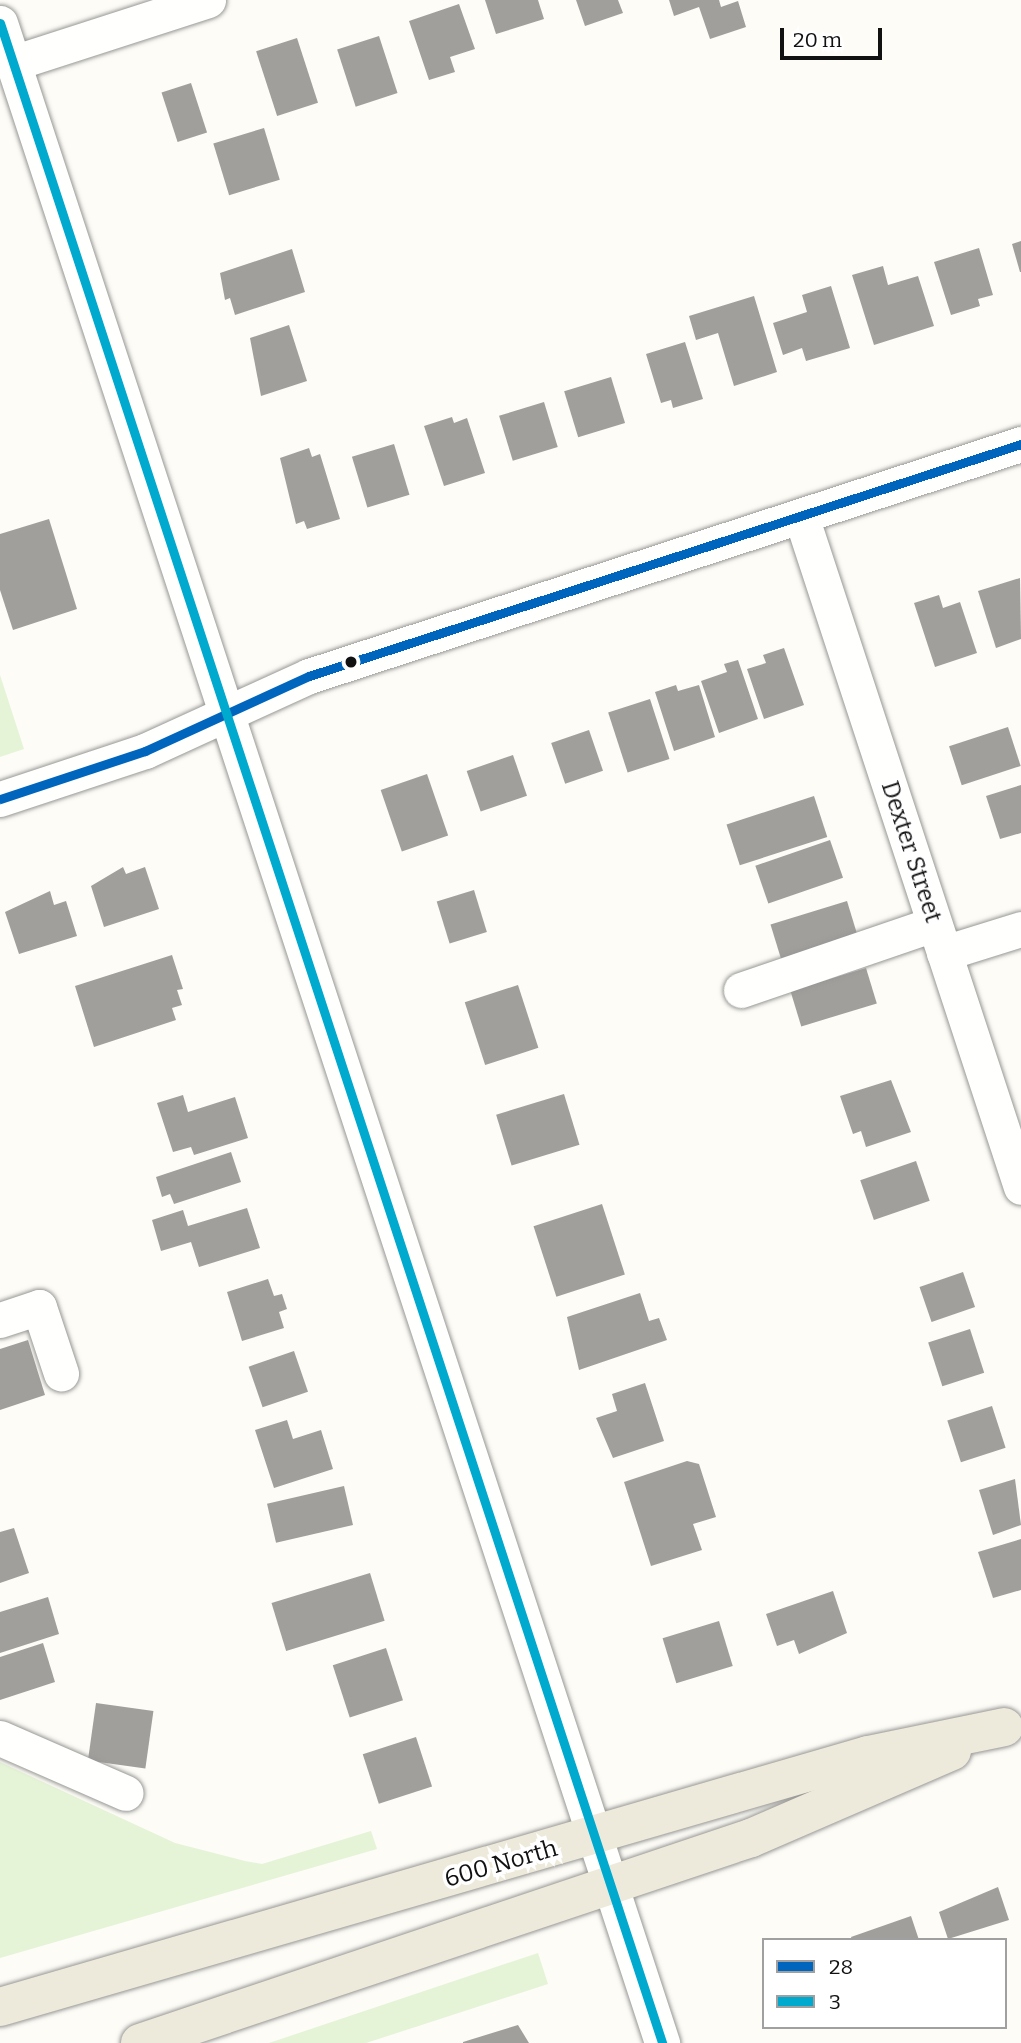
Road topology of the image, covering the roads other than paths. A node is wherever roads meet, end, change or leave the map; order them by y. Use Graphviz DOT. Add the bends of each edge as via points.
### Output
graph roads {
  1 [pos="208,0"];
  2 [pos="0,23"];
  3 [pos="13,63"];
  4 [pos="1021,444"];
  5 [pos="801,516"];
  6 [pos="228,713"];
  7 [pos="0,799"];
  8 [pos="1021,929"];
  9 [pos="939,939"];
  10 [pos="741,989"];
  11 [pos="1021,1188"];
  12 [pos="0,1320"];
  13 [pos="61,1373"];
  14 [pos="1012,1724"];
  15 [pos="0,1738"];
  16 [pos="126,1793"];
  17 [pos="594,1837"];
  18 [pos="610,1886"];
  19 [pos="0,2007"];
  20 [pos="140,2043"];
  21 [pos="662,2043"];
  1 -- 3 [label="street"];
  2 -- 3 [label="street"];
  3 -- 6 [label="street"];
  4 -- 5 [label="street"];
  5 -- 6 [label="street" via="309,676"];
  5 -- 9 [label="street, Dexter Street"];
  6 -- 7 [label="street" via="145,751"];
  6 -- 17 [label="street"];
  8 -- 9 [label="street"];
  9 -- 10 [label="street"];
  9 -- 11 [label="street, Dexter Street"];
  12 -- 13 [label="street" via="39,1307"];
  14 -- 17 [label="main road, 600 North" via="868,1755"];
  14 -- 18 [label="main road, 600 North" via="827,1810"];
  15 -- 16 [label="street"];
  17 -- 18 [label="street"];
  17 -- 19 [label="main road, 600 North"];
  18 -- 20 [label="main road, 600 North"];
  18 -- 21 [label="street"];
}
